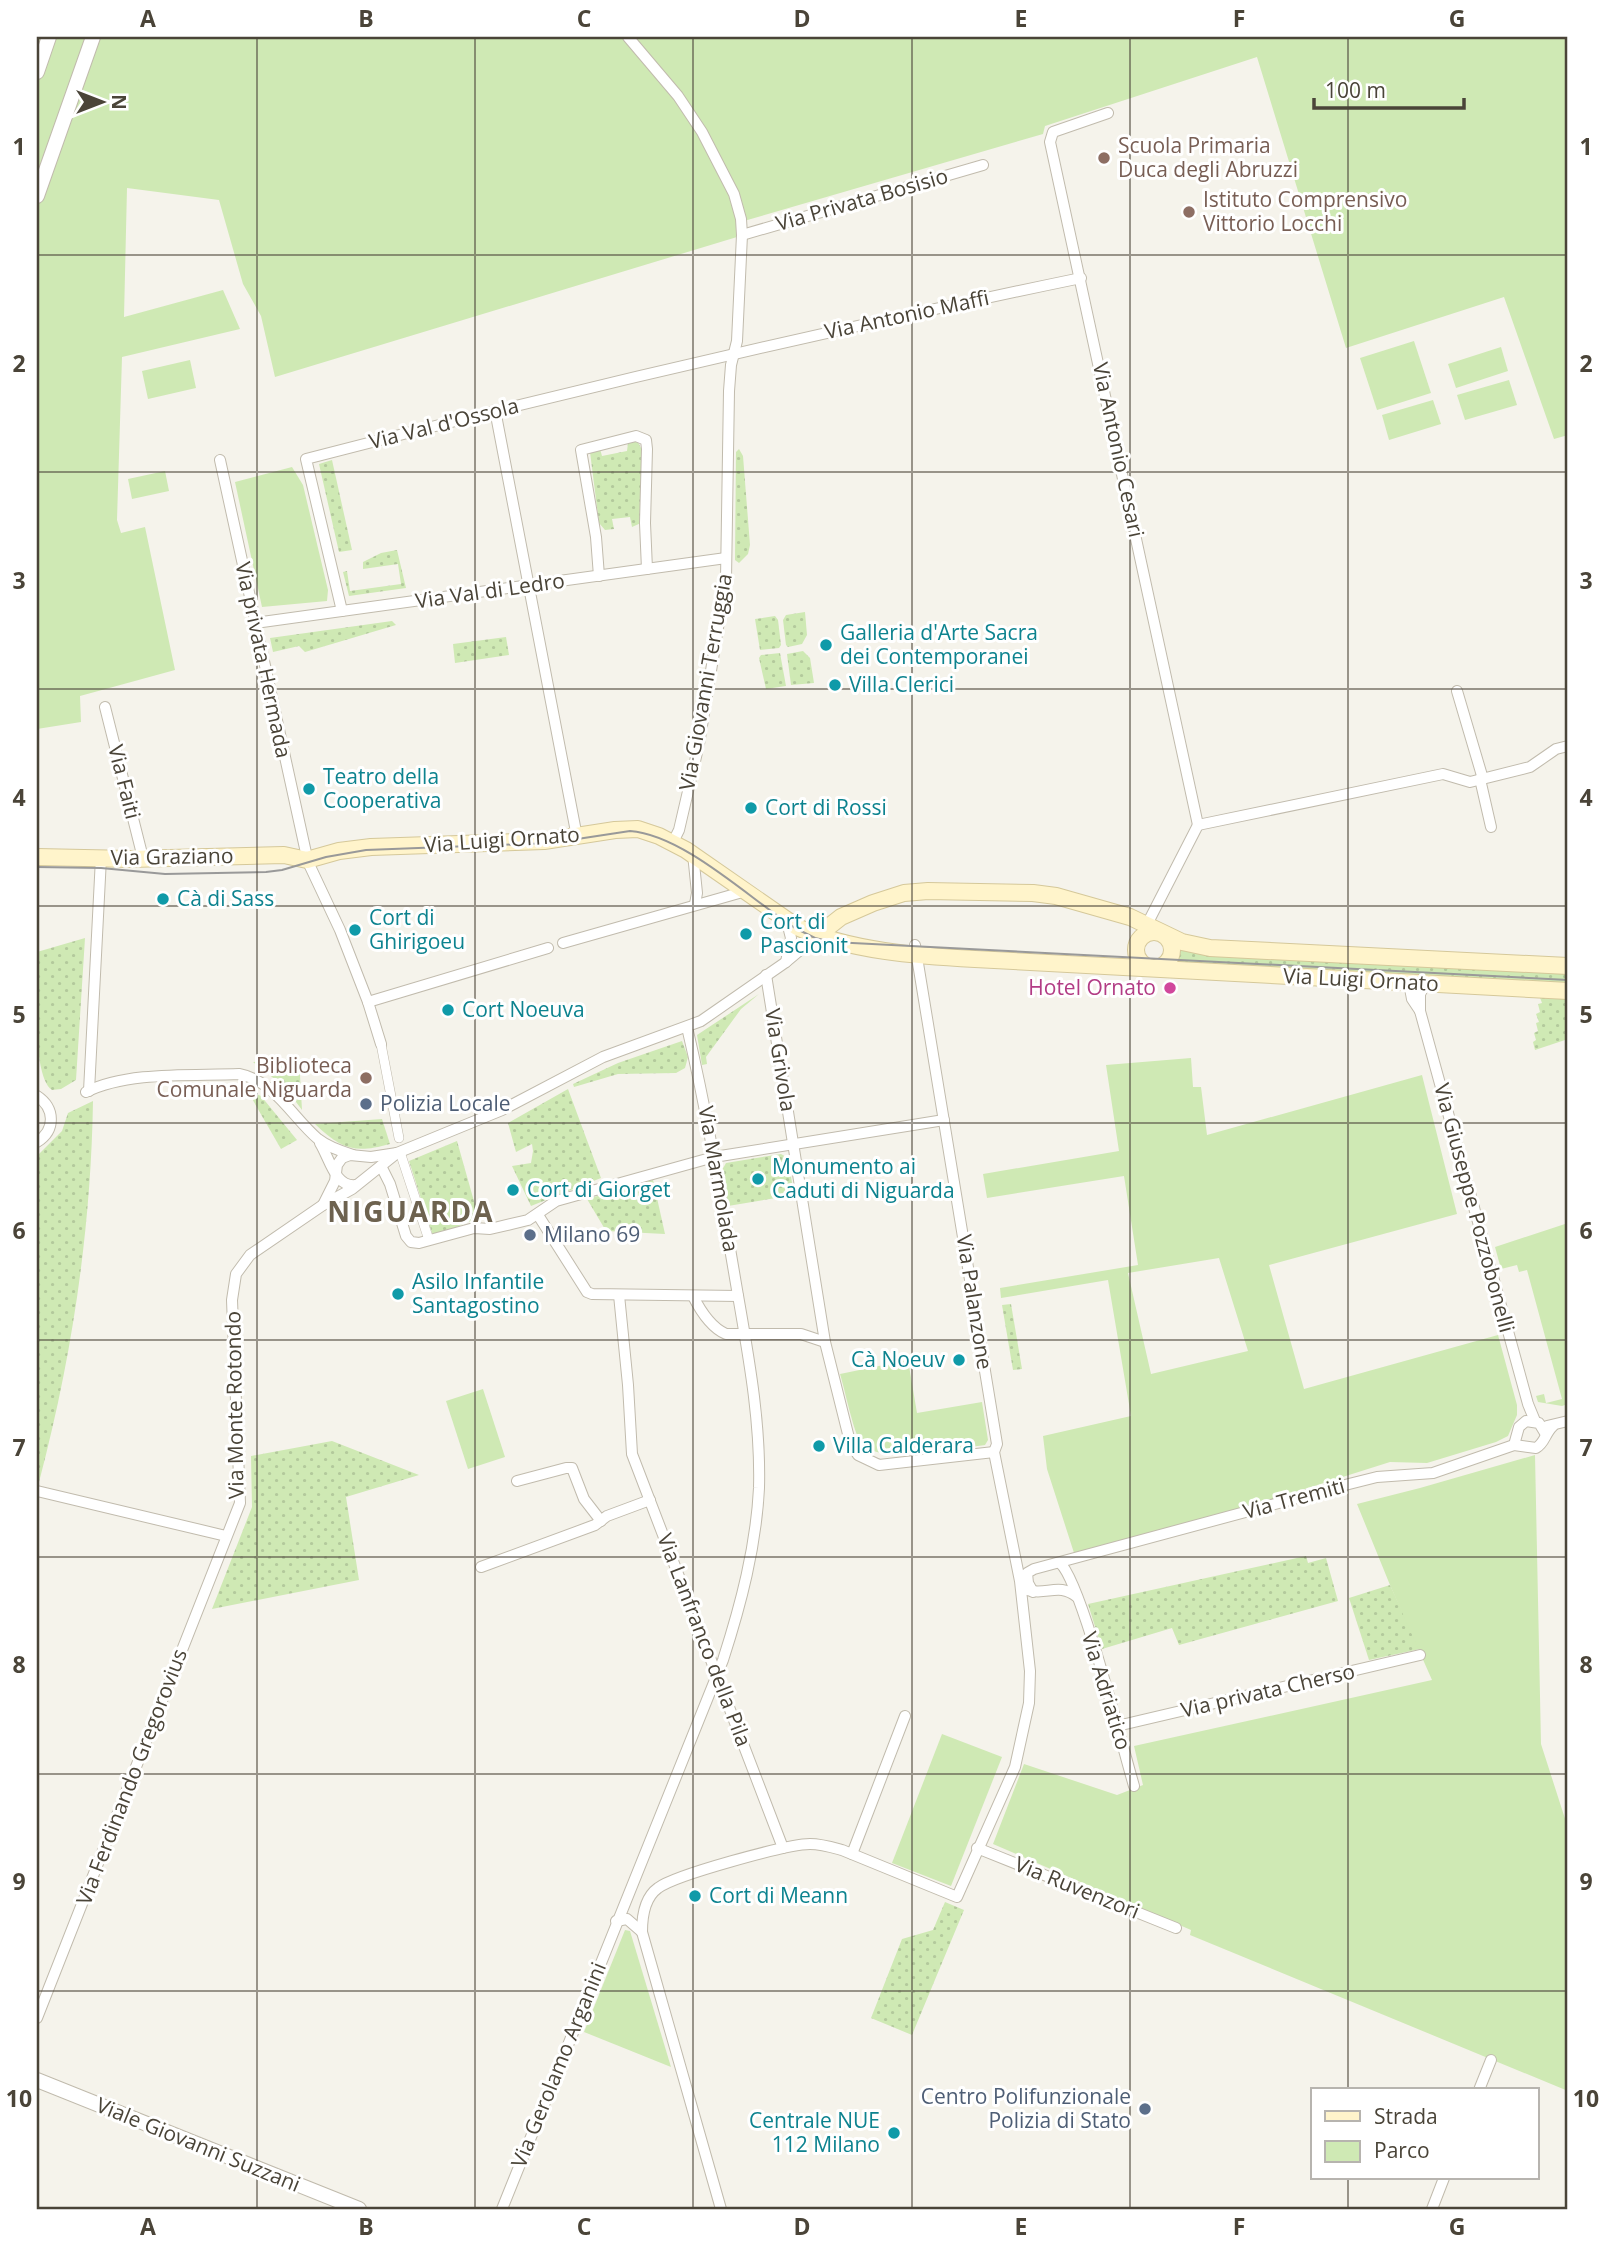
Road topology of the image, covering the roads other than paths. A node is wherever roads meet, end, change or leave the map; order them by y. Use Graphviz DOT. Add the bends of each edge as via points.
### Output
graph roads {
  1 [pos="40,37"];
  2 [pos="49,37"];
  3 [pos="93,37"];
  4 [pos="628,37"];
  5 [pos="44,51"];
  6 [pos="37,72"];
  7 [pos="1108,113"];
  8 [pos="984,165"];
  9 [pos="37,196"];
  10 [pos="741,235"];
  11 [pos="1081,278"];
  12 [pos="733,353"];
  13 [pos="495,410"];
  14 [pos="219,460"];
  15 [pos="726,563"];
  16 [pos="647,569"];
  17 [pos="599,576"];
  18 [pos="529,585"];
  19 [pos="342,611"];
  20 [pos="255,622"];
  21 [pos="1457,691"];
  22 [pos="105,707"];
  23 [pos="1568,746"];
  24 [pos="1481,779"];
  25 [pos="1198,825"];
  26 [pos="1491,827"];
  27 [pos="577,836"];
  28 [pos="673,842"];
  29 [pos="693,854"];
  30 [pos="37,857"];
  31 [pos="143,858"];
  32 [pos="101,859"];
  33 [pos="307,860"];
  34 [pos="746,891"];
  35 [pos="695,904"];
  36 [pos="786,919"];
  37 [pos="1146,925"];
  38 [pos="1162,933"];
  39 [pos="817,936"];
  40 [pos="1139,940"];
  41 [pos="563,943"];
  42 [pos="548,948"];
  43 [pos="916,950"];
  44 [pos="786,962"];
  45 [pos="1568,966"];
  46 [pos="1154,968"];
  47 [pos="766,975"];
  48 [pos="1409,983"];
  49 [pos="1426,983"];
  50 [pos="1568,990"];
  51 [pos="368,1002"];
  52 [pos="1420,1012"];
  53 [pos="687,1027"];
  54 [pos="382,1044"];
  55 [pos="37,1096"];
  56 [pos="944,1120"];
  57 [pos="317,1138"];
  58 [pos="399,1138"];
  59 [pos="37,1142"];
  60 [pos="793,1144"];
  61 [pos="399,1152"];
  62 [pos="354,1155"];
  63 [pos="714,1157"];
  64 [pos="381,1166"];
  65 [pos="336,1173"];
  66 [pos="361,1182"];
  67 [pos="323,1205"];
  68 [pos="538,1215"];
  69 [pos="429,1239"];
  70 [pos="618,1294"];
  71 [pos="693,1296"];
  72 [pos="738,1296"];
  73 [pos="744,1332"];
  74 [pos="825,1342"];
  75 [pos="1568,1421"];
  76 [pos="1540,1425"];
  77 [pos="1518,1443"];
  78 [pos="994,1452"];
  79 [pos="517,1481"];
  80 [pos="37,1491"];
  81 [pos="650,1500"];
  82 [pos="601,1521"];
  83 [pos="226,1536"];
  84 [pos="1074,1559"];
  85 [pos="1016,1561"];
  86 [pos="1060,1563"];
  87 [pos="481,1567"];
  88 [pos="1034,1569"];
  89 [pos="1069,1574"];
  90 [pos="1020,1581"];
  91 [pos="1063,1589"];
  92 [pos="1033,1592"];
  93 [pos="1077,1597"];
  94 [pos="1023,1604"];
  95 [pos="1420,1655"];
  96 [pos="717,1672"];
  97 [pos="905,1716"];
  98 [pos="1116,1726"];
  99 [pos="1134,1786"];
  100 [pos="783,1848"];
  101 [pos="977,1848"];
  102 [pos="852,1854"];
  103 [pos="634,1878"];
  104 [pos="655,1890"];
  105 [pos="617,1922"];
  106 [pos="1176,1928"];
  107 [pos="642,1932"];
  108 [pos="37,2018"];
  109 [pos="1491,2060"];
  110 [pos="37,2080"];
  111 [pos="1480,2088"];
  112 [pos="1443,2180"];
  113 [pos="359,2209"];
  114 [pos="502,2209"];
  115 [pos="721,2209"];
  116 [pos="1432,2209"];
  1 -- 5 [label="street"];
  2 -- 5 [label="street"];
  3 -- 9 [label="street"];
  4 -- 10 [label="street, Via Giovanni Terruggia" via="702,132 734,194"];
  5 -- 6 [label="street"];
  7 -- 11 [label="street, Via Antonio Cesari" via="1053,132 1050,142"];
  8 -- 10 [label="street, Via Privata Bosisio"];
  10 -- 12 [label="street, Via Giovanni Terruggia"];
  11 -- 12 [label="street, Via Antonio Maffi"];
  11 -- 25 [label="street, Via Antonio Cesari"];
  12 -- 13 [label="street, Via Val d'Ossola"];
  12 -- 15 [label="street, Via Giovanni Terruggia"];
  13 -- 18 [label="street"];
  13 -- 19 [label="street, Via Val d'Ossola" via="306,459"];
  14 -- 20 [label="street, Via privata Hermada"];
  15 -- 16 [label="street, Via Val di Ledro"];
  15 -- 28 [label="street, Via Giovanni Terruggia" via="699,744"];
  16 -- 17 [label="street, Via Val di Ledro"];
  16 -- 17 [label="street" via="647,449 646,440 636,436 581,450"];
  17 -- 18 [label="street, Via Val di Ledro"];
  18 -- 19 [label="street, Via Val di Ledro"];
  18 -- 27 [label="street"];
  19 -- 20 [label="street, Via Val di Ledro"];
  20 -- 33 [label="street, Via privata Hermada"];
  21 -- 24 [label="street"];
  22 -- 31 [label="street, Via Faiti"];
  23 -- 24 [label="street" via="1530,767"];
  24 -- 25 [label="street" via="1470,782 1443,774"];
  24 -- 26 [label="street"];
  25 -- 37 [label="street"];
  27 -- 28 [label="main road, Via Luigi Ornato" via="630,829"];
  27 -- 33 [label="main road, Via Luigi Ornato" via="531,842 371,847"];
  28 -- 29 [label="main road, Via Luigi Ornato"];
  29 -- 34 [label="main road, Via Luigi Ornato"];
  29 -- 35 [label="street"];
  30 -- 32 [label="main road, Via Graziano"];
  31 -- 32 [label="main road, Via Graziano"];
  31 -- 33 [label="main road, Via Graziano" via="284,855"];
  32 -- 57 [label="street" via="88,1091 136,1079 239,1074 267,1086"];
  33 -- 51 [label="street, Via privata Hermada"];
  34 -- 35 [label="street"];
  34 -- 36 [label="main road, Via Luigi Ornato"];
  35 -- 41 [label="street"];
  36 -- 39 [label="main road, Via Luigi Ornato"];
  36 -- 44 [label="street" via="791,934"];
  37 -- 38 [label="main road, Via Luigi Ornato"];
  37 -- 39 [label="main road, Via Luigi Ornato" via="1048,895 928,891 897,895 863,907 832,922"];
  37 -- 40 [label="street"];
  38 -- 40 [label="main road" via="1148,933"];
  38 -- 45 [label="main road, Via Luigi Ornato" via="1210,948"];
  38 -- 46 [label="main road" via="1171,942 1172,953 1166,964"];
  39 -- 43 [label="main road, Via Luigi Ornato"];
  39 -- 44 [label="street"];
  40 -- 46 [label="main road" via="1138,958"];
  42 -- 51 [label="street"];
  43 -- 46 [label="main road, Via Luigi Ornato"];
  43 -- 56 [label="street, Via Palanzone"];
  44 -- 47 [label="street"];
  46 -- 48 [label="main road, Via Luigi Ornato"];
  47 -- 53 [label="street"];
  47 -- 60 [label="street, Via Grivola"];
  48 -- 49 [label="main road, Via Luigi Ornato"];
  48 -- 52 [label="street, Via Giuseppe Pozzobonelli"];
  49 -- 50 [label="main road, Via Luigi Ornato"];
  49 -- 52 [label="street, Via Giuseppe Pozzobonelli" via="1420,994"];
  51 -- 54 [label="street, Via privata Hermada"];
  52 -- 76 [label="street, Via Giuseppe Pozzobonelli" via="1528,1404"];
  53 -- 61 [label="street" via="603,1057 502,1110"];
  53 -- 63 [label="street, Via Marmolada"];
  54 -- 58 [label="street"];
  55 -- 59 [label="street" via="49,1108 51,1122"];
  56 -- 60 [label="street"];
  56 -- 78 [label="street, Via Palanzone" via="997,1444"];
  57 -- 62 [label="street"];
  57 -- 65 [label="street"];
  60 -- 63 [label="street"];
  60 -- 74 [label="street, Via Grivola"];
  61 -- 62 [label="street"];
  61 -- 64 [label="street, Via Monte Rotondo"];
  61 -- 69 [label="street"];
  62 -- 65 [label="street" via="340,1160"];
  62 -- 66 [label="street" via="366,1165"];
  63 -- 68 [label="street" via="556,1201"];
  63 -- 72 [label="street, Via Marmolada"];
  64 -- 66 [label="street, Via Monte Rotondo"];
  64 -- 69 [label="street" via="408,1240"];
  65 -- 66 [label="street" via="344,1184"];
  65 -- 67 [label="street"];
  66 -- 67 [label="street, Via Monte Rotondo"];
  67 -- 83 [label="street, Via Monte Rotondo" via="250,1255 235,1278 241,1496"];
  68 -- 69 [label="street" via="493,1229 474,1228"];
  68 -- 70 [label="street" via="587,1292"];
  70 -- 71 [label="street"];
  70 -- 81 [label="street, Via Lanfranco della Pila" via="632,1454"];
  71 -- 72 [label="street"];
  71 -- 73 [label="street" via="719,1331"];
  72 -- 73 [label="street, Via Marmolada"];
  73 -- 74 [label="street" via="801,1334"];
  73 -- 96 [label="street, Via Gerolamo Arganini" via="757,1412 759,1488 741,1606"];
  74 -- 78 [label="street" via="850,1442 858,1455 879,1465"];
  75 -- 76 [label="street, Via Tremiti"];
  76 -- 77 [label="street" via="1519,1427"];
  76 -- 77 [label="street, Via Tremiti" via="1544,1441 1537,1448"];
  77 -- 84 [label="street, Via Tremiti" via="1433,1473 1359,1482"];
  78 -- 85 [label="street, Via Palanzone"];
  79 -- 82 [label="street" via="572,1468 584,1499"];
  80 -- 83 [label="street"];
  81 -- 82 [label="street"];
  81 -- 96 [label="street, Via Lanfranco della Pila"];
  82 -- 87 [label="street"];
  83 -- 108 [label="street, Via Ferdinando Gregorovius"];
  84 -- 86 [label="street, Via Tremiti"];
  84 -- 89 [label="street"];
  85 -- 88 [label="street"];
  85 -- 90 [label="street, Via Palanzone"];
  86 -- 88 [label="street"];
  86 -- 89 [label="street, Via Adriatico"];
  88 -- 92 [label="street" via="1027,1573"];
  89 -- 91 [label="street" via="1068,1586"];
  89 -- 93 [label="street, Via Adriatico"];
  90 -- 92 [label="street"];
  90 -- 94 [label="street, Via Palanzone"];
  91 -- 92 [label="street"];
  91 -- 93 [label="street"];
  92 -- 94 [label="street"];
  93 -- 98 [label="street, Via Adriatico"];
  94 -- 101 [label="street, Via Palanzone" via="1030,1671 1024,1733 1015,1767"];
  95 -- 98 [label="street, Via privata Cherso"];
  96 -- 100 [label="street, Via Lanfranco della Pila"];
  96 -- 103 [label="street, Via Gerolamo Arganini"];
  97 -- 102 [label="street"];
  98 -- 99 [label="street, Via Adriatico"];
  100 -- 102 [label="street" via="825,1845"];
  100 -- 104 [label="street" via="686,1876"];
  101 -- 102 [label="street, Via Palanzone" via="957,1897"];
  101 -- 106 [label="street, Via Ruvenzori"];
  103 -- 104 [label="street"];
  103 -- 105 [label="street, Via Gerolamo Arganini"];
  104 -- 107 [label="street" via="642,1911"];
  105 -- 107 [label="street" via="627,1919"];
  105 -- 114 [label="street, Via Gerolamo Arganini"];
  107 -- 115 [label="street"];
  109 -- 111 [label="street"];
  110 -- 113 [label="street, Viale Giovanni Suzzani"];
  112 -- 116 [label="street"];
}
